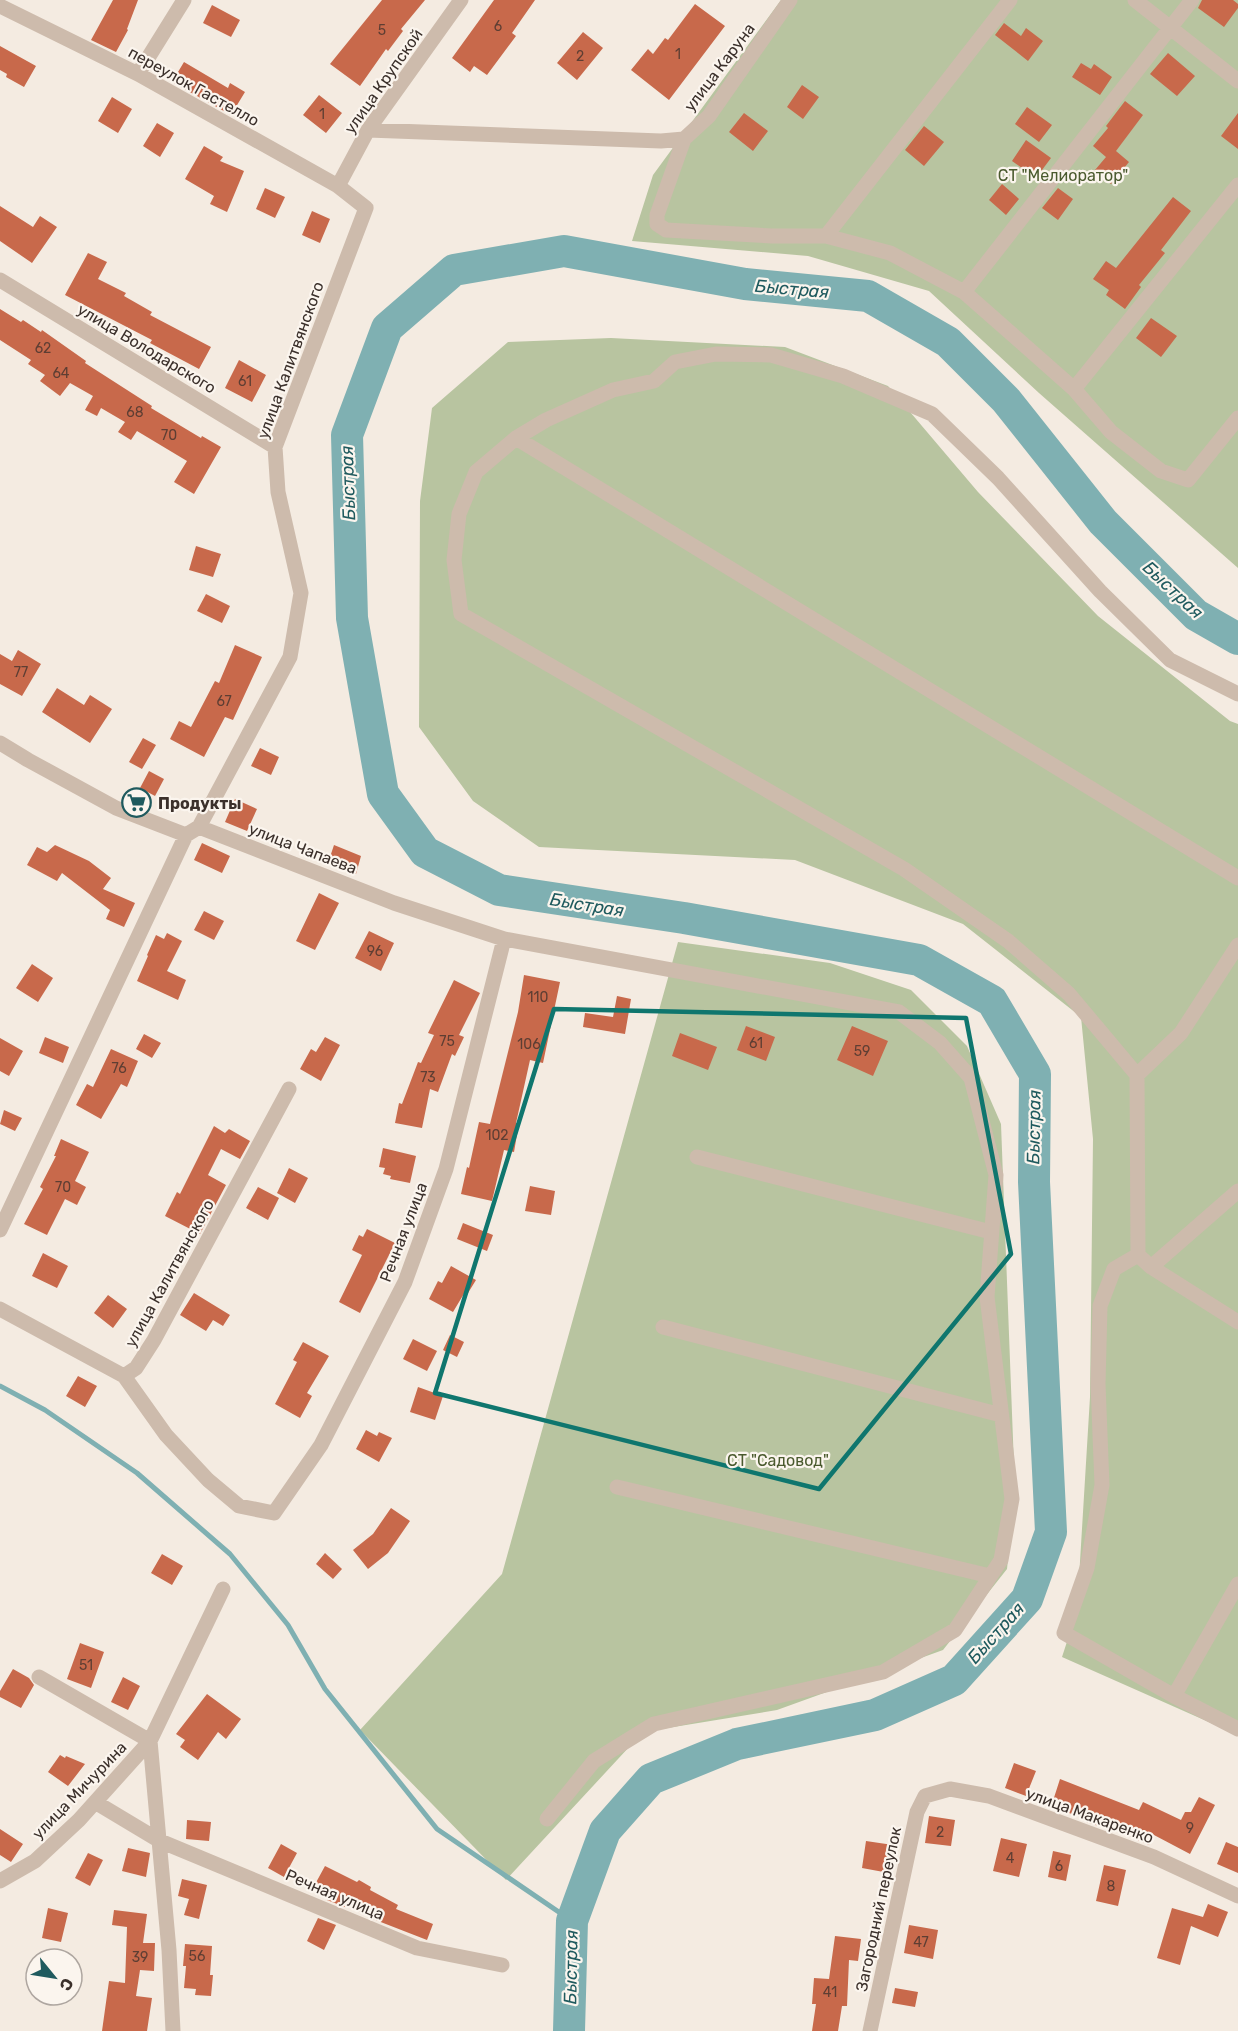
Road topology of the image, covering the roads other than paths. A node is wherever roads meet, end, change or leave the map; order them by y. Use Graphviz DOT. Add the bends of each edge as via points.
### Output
graph roads {
  1 [pos="184,0"];
  2 [pos="461,0"];
  3 [pos="790,0"];
  4 [pos="1010,0"];
  5 [pos="1135,0"];
  6 [pos="1192,0"];
  7 [pos="0,6"];
  8 [pos="1170,28"];
  9 [pos="138,74"];
  10 [pos="1238,81"];
  11 [pos="368,130"];
  12 [pos="684,139"];
  13 [pos="1238,184"];
  14 [pos="338,186"];
  15 [pos="366,208"];
  16 [pos="826,236"];
  17 [pos="0,280"];
  18 [pos="964,292"];
  19 [pos="1074,389"];
  20 [pos="1238,418"];
  21 [pos="516,438"];
  22 [pos="275,447"];
  23 [pos="1238,694"];
  24 [pos="0,742"];
  25 [pos="192,831"];
  26 [pos="1238,878"];
  27 [pos="504,939"];
  28 [pos="1238,945"];
  29 [pos="1137,1075"];
  30 [pos="289,1089"];
  31 [pos="697,1157"];
  32 [pos="1238,1191"];
  33 [pos="0,1230"];
  34 [pos="991,1232"];
  35 [pos="1138,1255"];
  36 [pos="1150,1267"];
  37 [pos="0,1309"];
  38 [pos="1236,1318"];
  39 [pos="663,1327"];
  40 [pos="124,1376"];
  41 [pos="1001,1415"];
  42 [pos="617,1487"];
  43 [pos="990,1576"];
  44 [pos="1238,1584"];
  45 [pos="223,1589"];
  46 [pos="39,1677"];
  47 [pos="1174,1696"];
  48 [pos="1238,1729"];
  49 [pos="150,1741"];
  50 [pos="925,1796"];
  51 [pos="95,1802"];
  52 [pos="548,1819"];
  53 [pos="159,1841"];
  54 [pos="0,1881"];
  55 [pos="1238,1896"];
  56 [pos="502,1965"];
  57 [pos="173,2031"];
  58 [pos="870,2031"];
  1 -- 9 [label="street"];
  2 -- 11 [label="street, улица Крупской"];
  3 -- 12 [label="street, улица Каруна" via="709,116"];
  4 -- 16 [label="street"];
  5 -- 8 [label="street"];
  6 -- 8 [label="street"];
  7 -- 9 [label="street, переулок Гастелло"];
  8 -- 10 [label="street"];
  8 -- 18 [label="street"];
  9 -- 14 [label="street, переулок Гастелло"];
  11 -- 12 [label="street"];
  11 -- 14 [label="street, улица Крупской"];
  12 -- 16 [label="street, улица Каруна" via="657,224 666,230"];
  13 -- 19 [label="street"];
  14 -- 15 [label="street, переулок Гастелло"];
  15 -- 22 [label="street, улица Калитвянского"];
  16 -- 18 [label="street" via="890,253"];
  17 -- 22 [label="street, улица Володарского"];
  18 -- 19 [label="street"];
  19 -- 20 [label="street" via="1112,432 1161,471 1188,480"];
  21 -- 23 [label="street" via="614,390 654,381 675,362 706,356 771,355 843,376 932,414 1170,660"];
  21 -- 26 [label="street"];
  21 -- 29 [label="street" via="476,472 459,514 454,560 461,614 904,869 1008,941 1069,994"];
  22 -- 25 [label="street, улица Калитвянского" via="278,492 301,593 291,657"];
  24 -- 25 [label="street, улица Чапаева" via="116,808"];
  25 -- 27 [label="street, улица Чапаева"];
  25 -- 33 [label="street, улица Калитвянского"];
  27 -- 34 [label="street, улица Чапаева" via="900,1012 940,1043 971,1078 996,1175"];
  27 -- 40 [label="street, Речная улица" via="446,1169 405,1282 321,1445 274,1513 239,1506 208,1480 166,1435"];
  28 -- 29 [label="street" via="1181,1033"];
  29 -- 35 [label="street"];
  30 -- 40 [label="street, улица Калитвянского" via="154,1340 136,1368"];
  31 -- 34 [label="street"];
  32 -- 36 [label="street"];
  34 -- 41 [label="street, улица Чапаева" via="987,1297"];
  35 -- 36 [label="street"];
  35 -- 47 [label="street" via="1114,1269 1100,1306 1102,1485 1087,1569 1064,1633"];
  36 -- 38 [label="street"];
  37 -- 40 [label="street"];
  39 -- 41 [label="street"];
  41 -- 43 [label="street, улица Чапаева" via="1012,1499 1001,1560"];
  42 -- 43 [label="street"];
  43 -- 52 [label="street, улица Чапаева" via="955,1630 882,1672 654,1724 594,1761"];
  44 -- 47 [label="street"];
  45 -- 49 [label="street"];
  46 -- 49 [label="street"];
  47 -- 48 [label="street"];
  49 -- 51 [label="street, улица Мичурина"];
  49 -- 53 [label="street"];
  50 -- 55 [label="street, улица Макаренко" via="950,1789 989,1796 1154,1857"];
  50 -- 58 [label="street, Загородний переулок" via="916,1812"];
  51 -- 53 [label="street, Речная улица"];
  51 -- 54 [label="street, улица Мичурина" via="35,1862"];
  53 -- 56 [label="street, Речная улица" via="417,1948"];
  53 -- 57 [label="street"];
}
